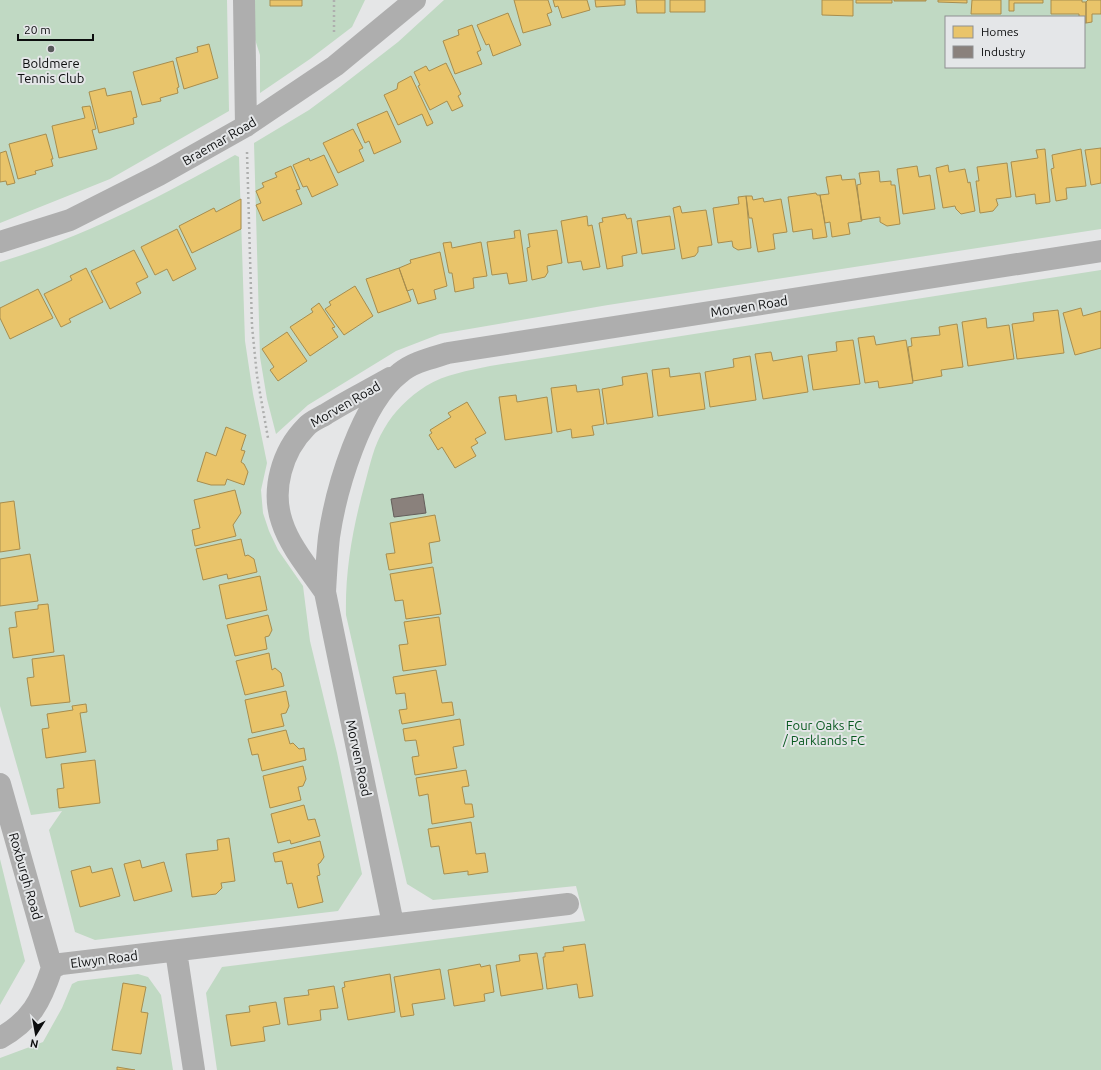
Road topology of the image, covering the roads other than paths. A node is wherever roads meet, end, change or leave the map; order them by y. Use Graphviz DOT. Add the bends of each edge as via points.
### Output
graph roads {
  1 [pos="244,0"];
  2 [pos="415,0"];
  3 [pos="246,126"];
  4 [pos="0,242"];
  5 [pos="1101,251"];
  6 [pos="400,373"];
  7 [pos="325,592"];
  8 [pos="0,784"];
  9 [pos="568,904"];
  10 [pos="393,924"];
  11 [pos="176,951"];
  12 [pos="52,968"];
  13 [pos="0,1038"];
  14 [pos="194,1070"];
  1 -- 3 [label="street"];
  2 -- 3 [label="street, Braemar Road" via="335,66"];
  3 -- 4 [label="street, Braemar Road" via="159,175 70,220"];
  5 -- 6 [label="street, Morven Road" via="448,353 413,365"];
  6 -- 7 [label="street, Morven Road" via="384,389 372,408 347,466 337,496 329,537"];
  6 -- 7 [label="street, Morven Road" via="307,426 284,459 278,491 278,508 282,523 290,540"];
  7 -- 10 [label="street, Morven Road"];
  8 -- 12 [label="street, Roxburgh Road"];
  9 -- 10 [label="street"];
  10 -- 11 [label="street"];
  11 -- 12 [label="street, Elwyn Road" via="79,960"];
  11 -- 14 [label="street"];
  12 -- 13 [label="street, Elwyn Road" via="44,991 32,1013 14,1030"];
}
